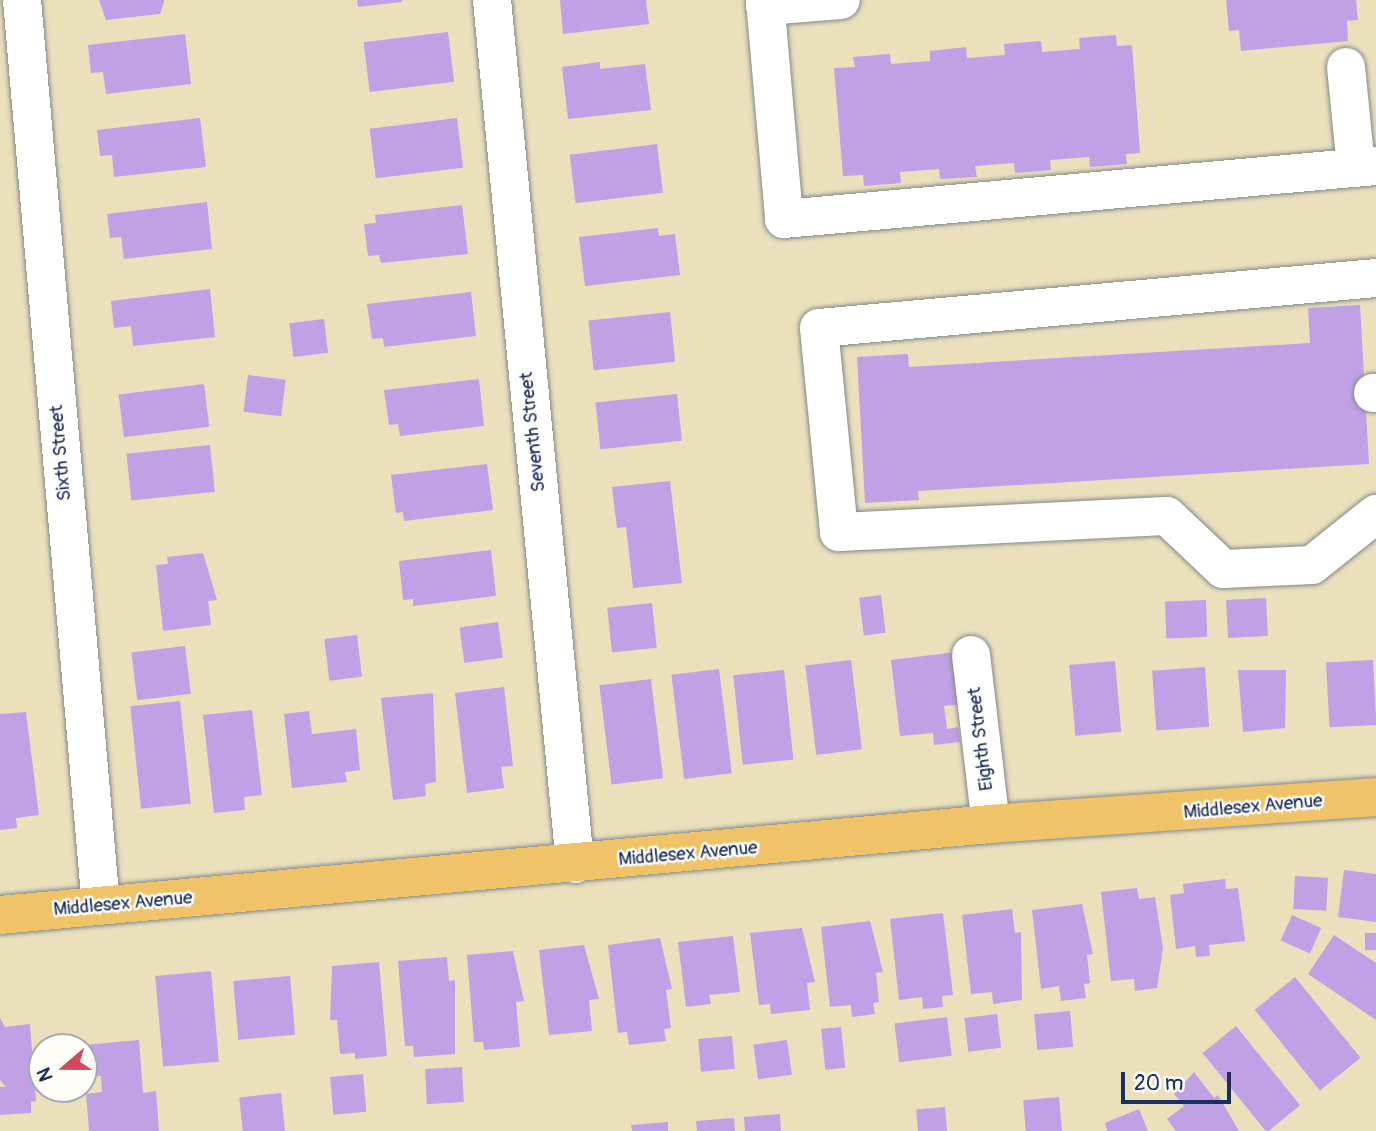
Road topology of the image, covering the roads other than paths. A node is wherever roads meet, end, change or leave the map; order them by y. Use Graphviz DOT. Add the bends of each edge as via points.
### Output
graph roads {
  1 [pos="22,0"];
  2 [pos="492,0"];
  3 [pos="841,0"];
  4 [pos="765,3"];
  5 [pos="1346,67"];
  6 [pos="1366,167"];
  7 [pos="1376,278"];
  8 [pos="1376,514"];
  9 [pos="971,655"];
  10 [pos="1376,797"];
  11 [pos="991,824"];
  12 [pos="575,864"];
  13 [pos="101,906"];
  14 [pos="0,915"];
  1 -- 13 [label="street, Sixth Street"];
  2 -- 12 [label="street, Seventh Street"];
  3 -- 4 [label="street"];
  4 -- 6 [label="street" via="785,219"];
  5 -- 6 [label="street"];
  7 -- 8 [label="street" via="819,328 839,532 1167,516 1223,569 1312,565"];
  9 -- 11 [label="street, Eighth Street"];
  10 -- 11 [label="main road, Middlesex Avenue"];
  11 -- 12 [label="main road, Middlesex Avenue"];
  12 -- 13 [label="main road, Middlesex Avenue"];
  13 -- 14 [label="main road, Middlesex Avenue"];
}
